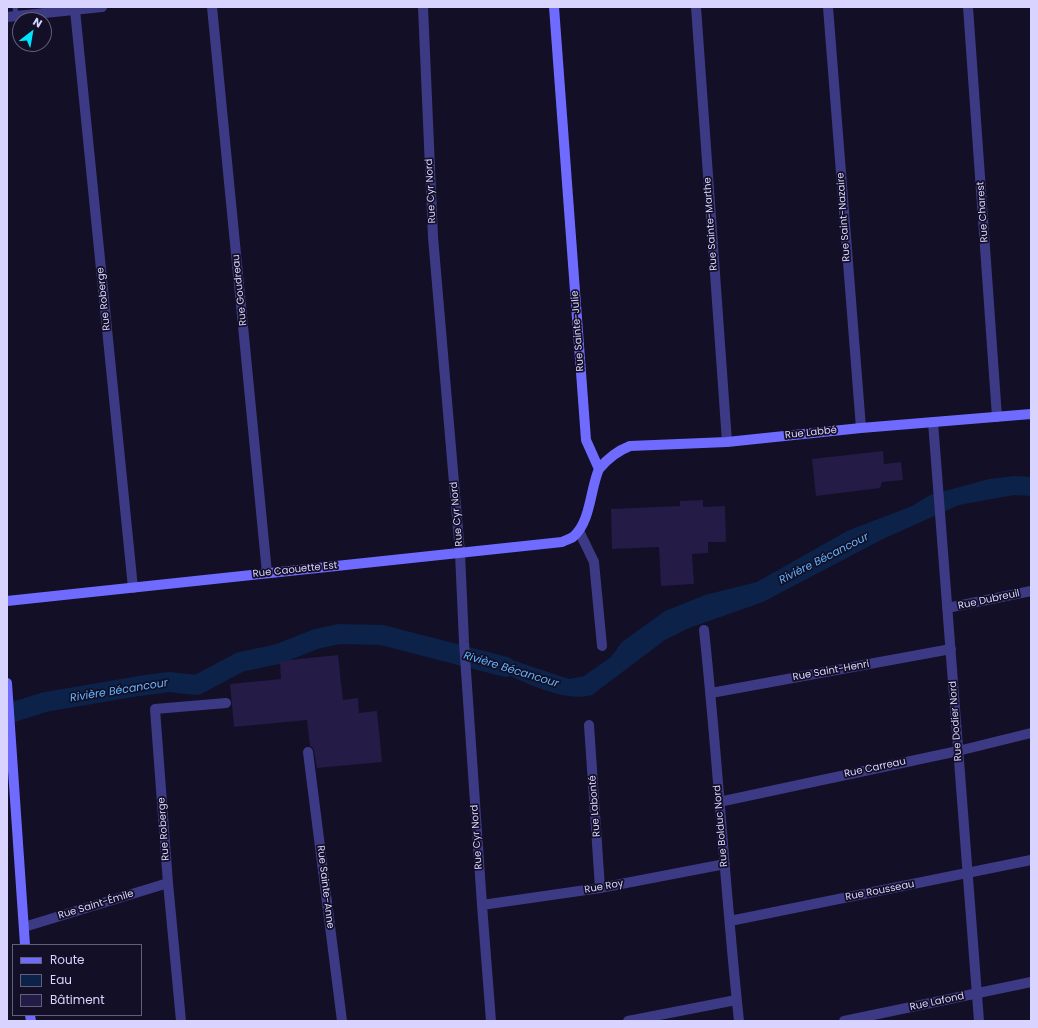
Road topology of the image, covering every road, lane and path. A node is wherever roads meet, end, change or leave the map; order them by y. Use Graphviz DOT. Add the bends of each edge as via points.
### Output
graph roads {
  1 [pos="102,7"];
  2 [pos="212,7"];
  3 [pos="423,7"];
  4 [pos="554,7"];
  5 [pos="696,7"];
  6 [pos="828,7"];
  7 [pos="968,7"];
  8 [pos="75,10"];
  9 [pos="34,12"];
  10 [pos="1031,414"];
  11 [pos="997,417"];
  12 [pos="933,422"];
  13 [pos="861,428"];
  14 [pos="727,442"];
  15 [pos="599,469"];
  16 [pos="579,530"];
  17 [pos="460,553"];
  18 [pos="267,573"];
  19 [pos="133,588"];
  20 [pos="1031,591"];
  21 [pos="7,601"];
  22 [pos="947,608"];
  23 [pos="704,630"];
  24 [pos="602,646"];
  25 [pos="951,649"];
  26 [pos="7,683"];
  27 [pos="711,693"];
  28 [pos="8,695"];
  29 [pos="226,703"];
  30 [pos="589,725"];
  31 [pos="1031,733"];
  32 [pos="958,750"];
  33 [pos="308,752"];
  34 [pos="719,802"];
  35 [pos="1031,860"];
  36 [pos="725,864"];
  37 [pos="968,873"];
  38 [pos="168,883"];
  39 [pos="600,888"];
  40 [pos="482,906"];
  41 [pos="730,921"];
  42 [pos="24,927"];
  43 [pos="25,944"];
  44 [pos="1031,982"];
  45 [pos="977,993"];
  46 [pos="736,1000"];
  47 [pos="181,1021"];
  48 [pos="342,1021"];
  49 [pos="491,1021"];
  50 [pos="628,1021"];
  51 [pos="739,1021"];
  52 [pos="844,1021"];
  53 [pos="979,1021"];
  1 -- 8 [label="street"];
  2 -- 18 [label="street, Rue Goudreau"];
  3 -- 17 [label="street, Rue Cyr Nord" via="434,237"];
  4 -- 15 [label="street, Rue Sainte-Julie" via="586,440"];
  5 -- 14 [label="street, Rue Sainte-Marthe"];
  6 -- 13 [label="street, Rue Saint-Nazaire"];
  7 -- 11 [label="street, Rue Charest"];
  8 -- 9 [label="street"];
  8 -- 19 [label="street, Rue Roberge"];
  10 -- 11 [label="street, Rue Labbé"];
  11 -- 12 [label="street, Rue Labbé"];
  12 -- 13 [label="street, Rue Labbé"];
  12 -- 22 [label="street, Rue Dodier Nord"];
  13 -- 14 [label="street, Rue Labbé"];
  14 -- 15 [label="street, Rue Labbé" via="630,446 607,459"];
  15 -- 16 [label="street"];
  16 -- 17 [label="street, Rue Caouette Est" via="572,538 562,542"];
  16 -- 24 [label="street" via="594,562"];
  17 -- 18 [label="street, Rue Caouette Est"];
  17 -- 40 [label="street, Rue Cyr Nord"];
  18 -- 19 [label="street, Rue Caouette Est"];
  19 -- 21 [label="street, Rue Caouette Est"];
  20 -- 22 [label="street, Rue Dubreuil"];
  22 -- 25 [label="street, Rue Dodier Nord"];
  23 -- 27 [label="street, Rue Bolduc Nord"];
  25 -- 27 [label="street, Rue Saint-Henri"];
  25 -- 32 [label="street, Rue Dodier Nord"];
  26 -- 28 [label="street"];
  27 -- 34 [label="street, Rue Bolduc Nord"];
  28 -- 42 [label="street"];
  29 -- 38 [label="street, Rue Roberge" via="155,709"];
  30 -- 39 [label="street, Rue Labonté"];
  31 -- 32 [label="street, Rue Carreau"];
  32 -- 34 [label="street, Rue Carreau"];
  32 -- 37 [label="street, Rue Dodier Nord"];
  33 -- 48 [label="street, Rue Sainte-Anne"];
  34 -- 36 [label="street, Rue Bolduc Nord"];
  35 -- 37 [label="street, Rue Rousseau"];
  36 -- 39 [label="street, Rue Roy"];
  36 -- 41 [label="street, Rue Bolduc Nord"];
  37 -- 41 [label="street, Rue Rousseau"];
  37 -- 45 [label="street, Rue Dodier Nord"];
  38 -- 42 [label="street, Rue Saint-Émile"];
  38 -- 47 [label="street, Rue Roberge"];
  39 -- 40 [label="street, Rue Roy"];
  40 -- 49 [label="street, Rue Cyr Nord"];
  41 -- 46 [label="street, Rue Bolduc Nord"];
  42 -- 43 [label="street"];
  44 -- 45 [label="street, Rue Lafond"];
  45 -- 52 [label="street, Rue Lafond"];
  45 -- 53 [label="street, Rue Dodier Nord"];
  46 -- 50 [label="street"];
  46 -- 51 [label="street, Rue Bolduc Nord"];
}
